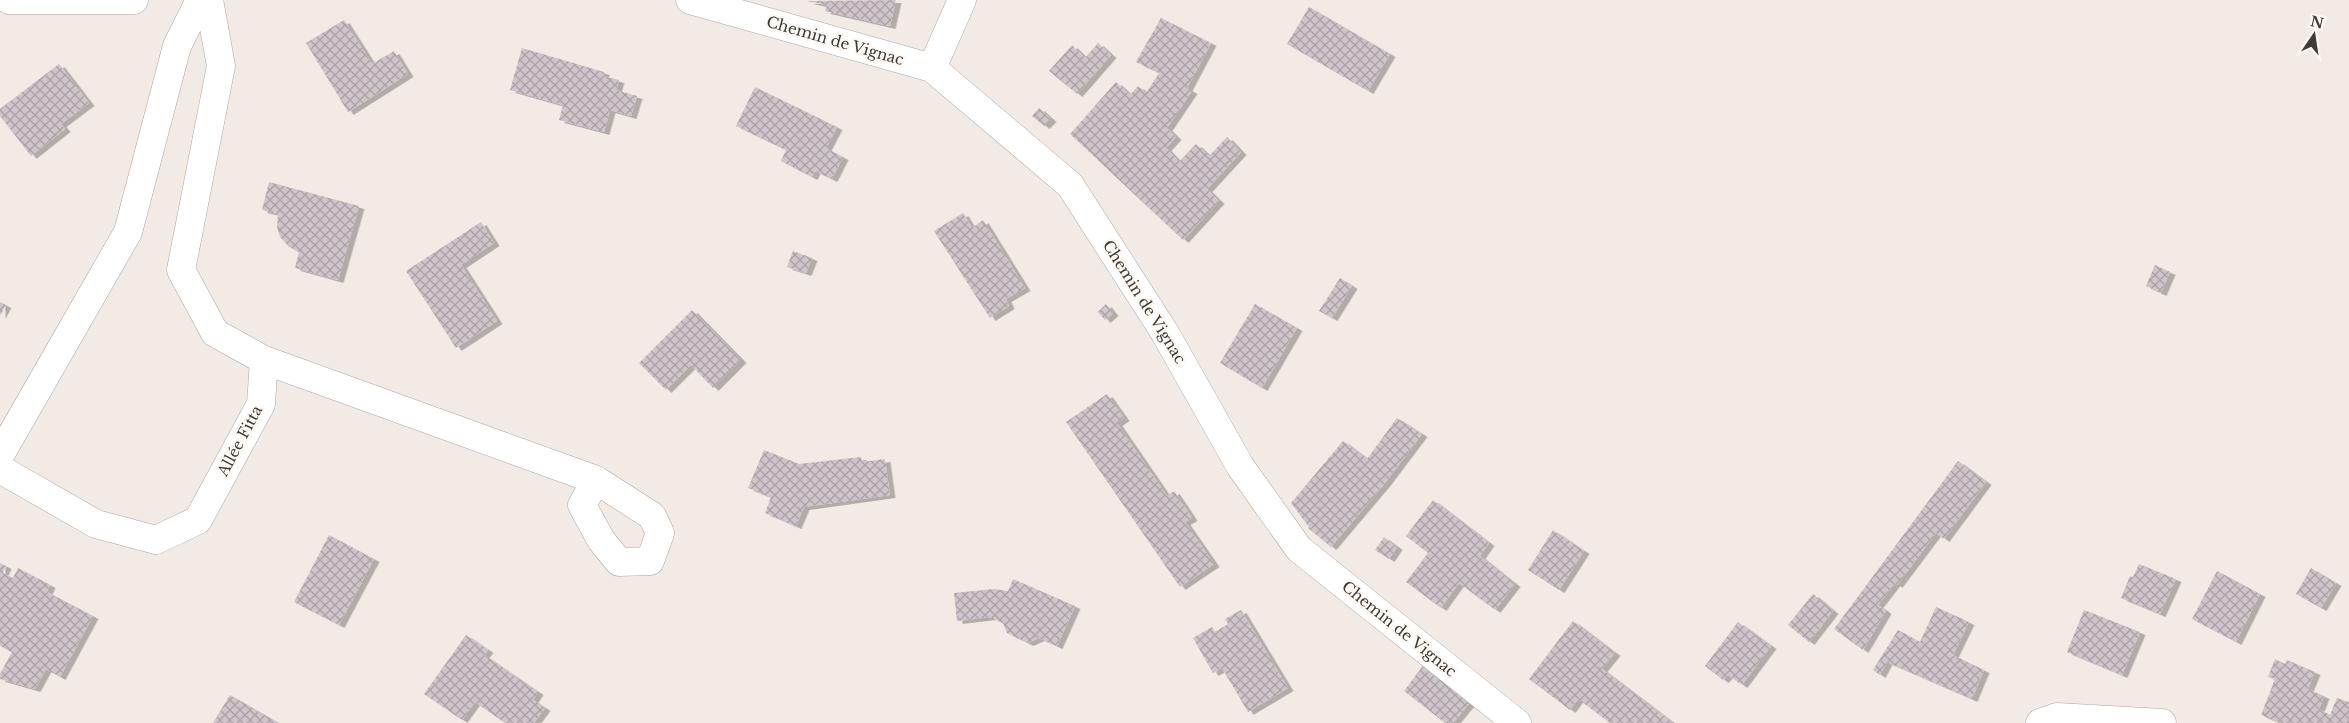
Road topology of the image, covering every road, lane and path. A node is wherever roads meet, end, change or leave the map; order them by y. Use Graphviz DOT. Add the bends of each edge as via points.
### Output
graph roads {
  1 [pos="8,0"];
  2 [pos="134,0"];
  3 [pos="200,0"];
  4 [pos="209,0"];
  5 [pos="690,0"];
  6 [pos="962,0"];
  7 [pos="932,68"];
  8 [pos="264,360"];
  9 [pos="0,456"];
  10 [pos="0,468"];
  11 [pos="596,480"];
  12 [pos="1517,723"];
  13 [pos="2040,723"];
  14 [pos="2162,723"];
  1 -- 2 [label="street"];
  3 -- 9 [label="street" via="177,46 128,232"];
  4 -- 8 [label="street" via="220,66 181,270 215,333"];
  5 -- 7 [label="street, Chemin de Vignac"];
  6 -- 7 [label="street"];
  7 -- 12 [label="street, Chemin de Vignac" via="1070,185 1165,333 1240,466 1299,549"];
  8 -- 10 [label="street, Allée Fitta" via="261,404 198,520 156,540 96,524"];
  8 -- 11 [label="street"];
  13 -- 14 [label="street" via="2057,717"];
}
